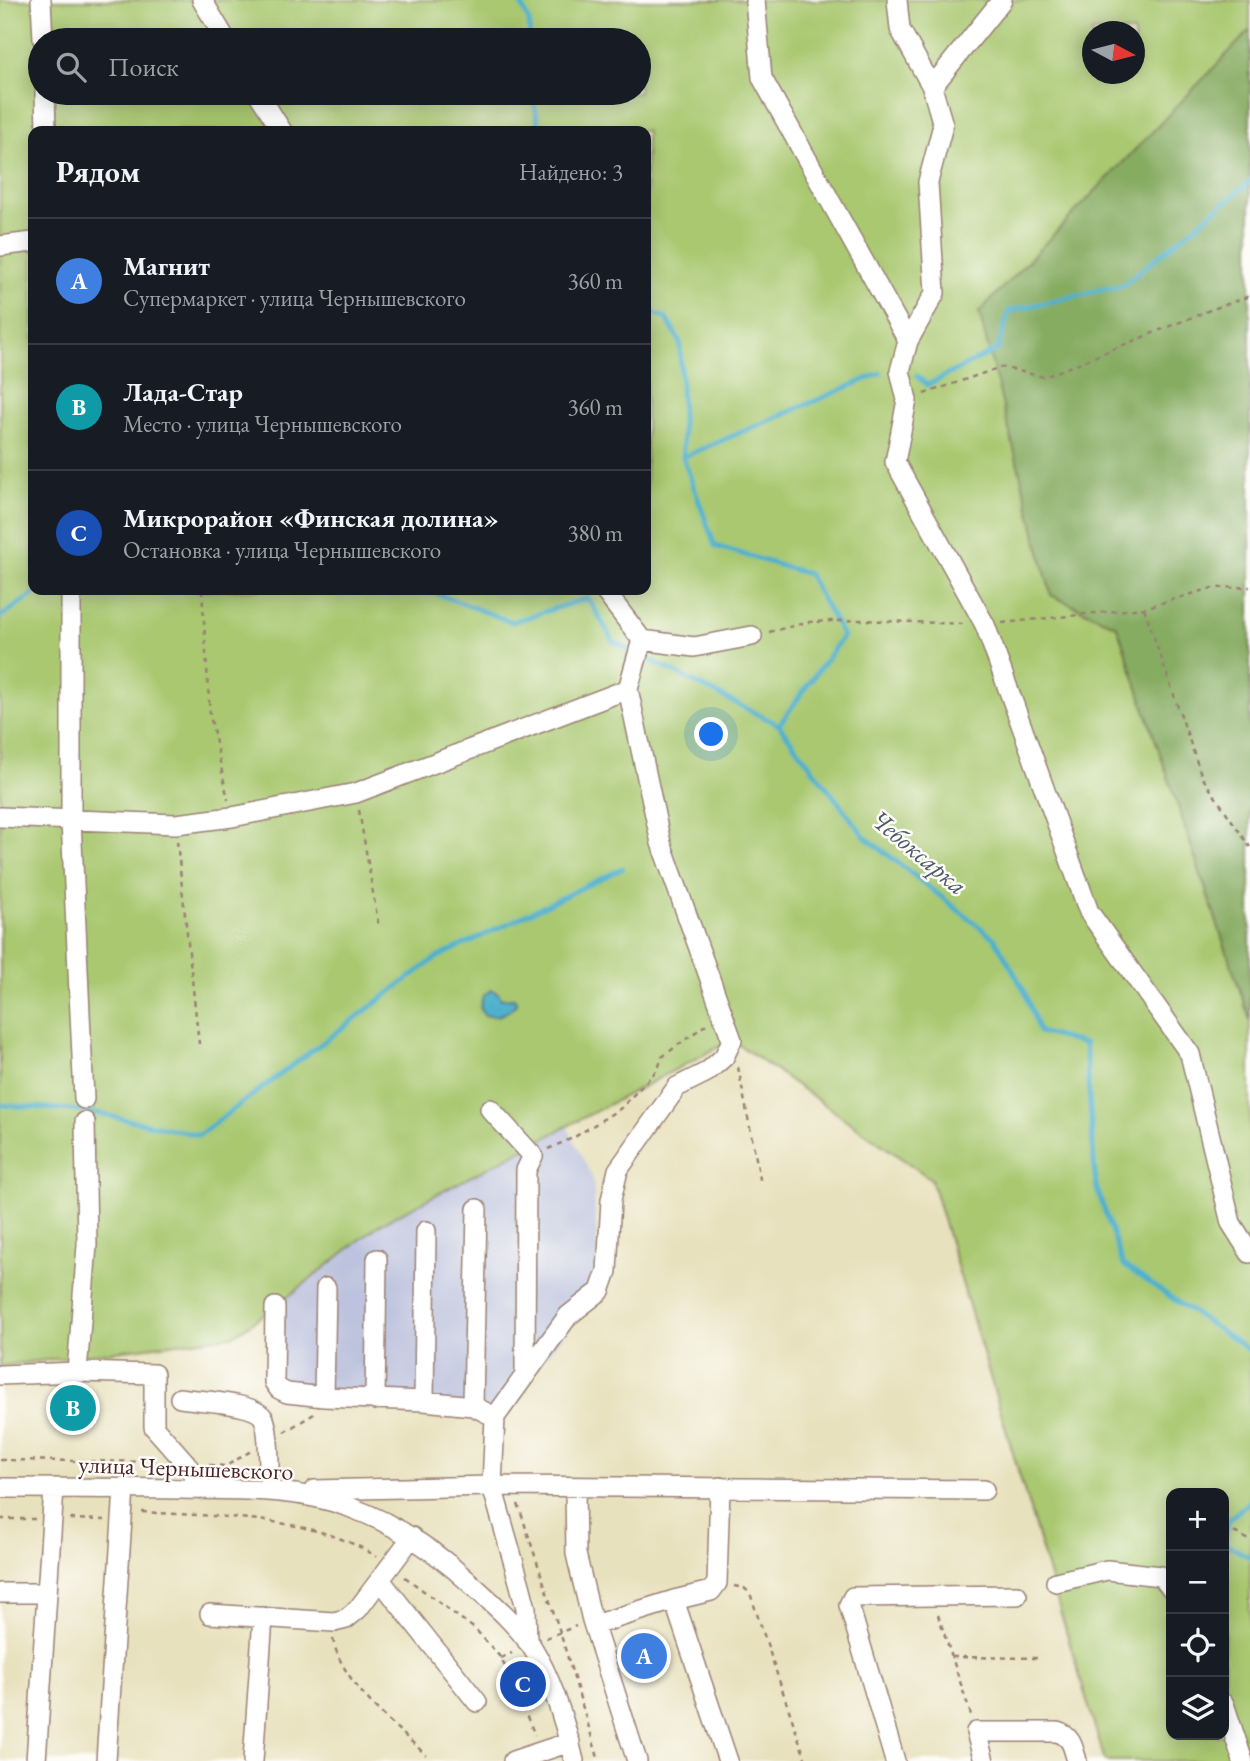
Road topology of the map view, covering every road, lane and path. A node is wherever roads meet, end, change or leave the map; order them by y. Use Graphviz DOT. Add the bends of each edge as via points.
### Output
graph roads {
  1 [pos="41,0"];
  2 [pos="202,0"];
  3 [pos="755,0"];
  4 [pos="897,0"];
  5 [pos="1002,0"];
  6 [pos="42,28"];
  7 [pos="219,28"];
  8 [pos="932,87"];
  9 [pos="45,105"];
  10 [pos="266,105"];
  11 [pos="46,126"];
  12 [pos="279,126"];
  13 [pos="28,243"];
  14 [pos="0,246"];
  15 [pos="1250,296"];
  16 [pos="908,341"];
  17 [pos="907,400"];
  18 [pos="1250,587"];
  19 [pos="71,595"];
  20 [pos="202,595"];
  21 [pos="608,595"];
  22 [pos="1144,608"];
  23 [pos="985,625"];
  24 [pos="752,636"];
  25 [pos="642,639"];
  26 [pos="628,689"];
  27 [pos="356,793"];
  28 [pos="0,817"];
  29 [pos="232,817"];
  30 [pos="71,820"];
  31 [pos="176,824"];
  32 [pos="1250,847"];
  33 [pos="379,928"];
  34 [pos="722,1012"];
  35 [pos="732,1040"];
  36 [pos="199,1044"];
  37 [pos="84,1099"];
  38 [pos="490,1109"];
  39 [pos="85,1122"];
  40 [pos="533,1156"];
  41 [pos="761,1184"];
  42 [pos="477,1209"];
  43 [pos="426,1231"];
  44 [pos="1250,1253"];
  45 [pos="377,1259"];
  46 [pos="326,1288"];
  47 [pos="275,1307"];
  48 [pos="77,1372"];
  49 [pos="0,1375"];
  50 [pos="525,1376"];
  51 [pos="324,1397"];
  52 [pos="180,1398"];
  53 [pos="375,1400"];
  54 [pos="424,1401"];
  55 [pos="474,1405"];
  56 [pos="495,1417"];
  57 [pos="492,1486"];
  58 [pos="513,1486"];
  59 [pos="720,1487"];
  60 [pos="0,1488"];
  61 [pos="54,1488"];
  62 [pos="575,1488"];
  63 [pos="124,1489"];
  64 [pos="203,1489"];
  65 [pos="984,1490"];
  66 [pos="274,1492"];
  67 [pos="123,1515"];
  68 [pos="0,1519"];
  69 [pos="52,1519"];
  70 [pos="1229,1532"];
  71 [pos="412,1537"];
  72 [pos="1250,1541"];
  73 [pos="386,1573"];
  74 [pos="1056,1581"];
  75 [pos="1166,1582"];
  76 [pos="717,1583"];
  77 [pos="0,1593"];
  78 [pos="47,1593"];
  79 [pos="931,1595"];
  80 [pos="1017,1595"];
  81 [pos="674,1600"];
  82 [pos="210,1614"];
  83 [pos="263,1617"];
  84 [pos="334,1622"];
  85 [pos="593,1623"];
  86 [pos="560,1632"];
  87 [pos="529,1644"];
  88 [pos="951,1657"];
  89 [pos="501,1658"];
  90 [pos="1040,1658"];
  91 [pos="477,1702"];
  92 [pos="1229,1719"];
  93 [pos="976,1732"];
  94 [pos="572,1751"];
  95 [pos="426,1755"];
  96 [pos="544,1756"];
  97 [pos="36,1761"];
  98 [pos="106,1761"];
  99 [pos="253,1761"];
  100 [pos="513,1761"];
  101 [pos="599,1761"];
  102 [pos="637,1761"];
  103 [pos="728,1761"];
  104 [pos="806,1761"];
  105 [pos="895,1761"];
  106 [pos="984,1761"];
  107 [pos="1077,1761"];
  108 [pos="1243,1761"];
  1 -- 6 [label="street"];
  2 -- 7 [label="street"];
  3 -- 16 [label="street" via="762,78"];
  4 -- 8 [label="street" via="900,29"];
  5 -- 8 [label="street"];
  8 -- 16 [label="street" via="943,125 928,182 934,293"];
  9 -- 11 [label="street"];
  10 -- 12 [label="street"];
  13 -- 14 [label="street"];
  15 -- 17 [label="path" via="1044,377 1000,368"];
  16 -- 17 [label="street" via="900,371"];
  17 -- 23 [label="street" via="895,462"];
  18 -- 22 [label="path" via="1212,588"];
  19 -- 30 [label="street"];
  20 -- 29 [label="path" via="210,715"];
  21 -- 25 [label="street"];
  22 -- 23 [label="path"];
  22 -- 32 [label="path" via="1202,777"];
  23 -- 24 [label="path" via="809,622"];
  23 -- 44 [label="street" via="1089,912 1190,1054 1231,1223"];
  24 -- 25 [label="street" via="694,647"];
  25 -- 26 [label="street"];
  26 -- 27 [label="street"];
  26 -- 34 [label="street" via="660,843"];
  27 -- 29 [label="street"];
  27 -- 33 [label="path"];
  28 -- 30 [label="street"];
  29 -- 31 [label="street"];
  30 -- 31 [label="street"];
  30 -- 37 [label="street"];
  31 -- 36 [label="path"];
  34 -- 35 [label="street"];
  34 -- 40 [label="path" via="662,1057 658,1069 621,1108"];
  35 -- 41 [label="path"];
  35 -- 50 [label="street" via="724,1057 707,1072 677,1087 618,1170 611,1200 607,1271 600,1291 568,1316"];
  38 -- 40 [label="street"];
  39 -- 48 [label="street" via="87,1245"];
  40 -- 50 [label="street" via="526,1170"];
  42 -- 55 [label="street"];
  43 -- 54 [label="street"];
  45 -- 53 [label="street"];
  46 -- 51 [label="street"];
  47 -- 51 [label="street" via="274,1382 287,1393"];
  48 -- 49 [label="street"];
  48 -- 64 [label="street" via="154,1374 154,1427"];
  50 -- 56 [label="street"];
  51 -- 53 [label="street"];
  52 -- 66 [label="street" via="259,1412 264,1418"];
  53 -- 54 [label="street"];
  54 -- 55 [label="street"];
  55 -- 56 [label="street"];
  56 -- 57 [label="street"];
  57 -- 58 [label="street"];
  57 -- 66 [label="street"];
  57 -- 87 [label="street" via="526,1608"];
  58 -- 62 [label="street"];
  58 -- 86 [label="path"];
  59 -- 62 [label="street"];
  59 -- 65 [label="street"];
  59 -- 76 [label="street"];
  60 -- 61 [label="street, улица Чернышевского"];
  61 -- 63 [label="street, улица Чернышевского"];
  61 -- 69 [label="street"];
  62 -- 85 [label="street" via="576,1554"];
  63 -- 64 [label="street, улица Чернышевского"];
  63 -- 67 [label="street"];
  64 -- 66 [label="street, улица Чернышевского"];
  66 -- 71 [label="street, улица Чернышевского" via="348,1506"];
  67 -- 69 [label="path" via="107,1520"];
  67 -- 73 [label="path" via="136,1511 275,1522 317,1530 362,1547"];
  67 -- 98 [label="street"];
  68 -- 69 [label="path"];
  69 -- 78 [label="street"];
  70 -- 72 [label="path"];
  71 -- 73 [label="street"];
  71 -- 87 [label="street, улица Чернышевского" via="488,1599"];
  73 -- 84 [label="street" via="358,1609"];
  73 -- 89 [label="path" via="476,1630"];
  73 -- 91 [label="street"];
  74 -- 75 [label="street" via="1107,1570 1161,1576"];
  76 -- 81 [label="street" via="711,1591"];
  76 -- 104 [label="path" via="750,1593"];
  77 -- 78 [label="street"];
  78 -- 97 [label="street"];
  79 -- 80 [label="street"];
  79 -- 88 [label="path"];
  79 -- 105 [label="street" via="853,1597 849,1605"];
  81 -- 85 [label="street"];
  81 -- 103 [label="street"];
  82 -- 83 [label="street"];
  83 -- 84 [label="street"];
  83 -- 99 [label="street"];
  84 -- 95 [label="path" via="336,1653 347,1673"];
  85 -- 86 [label="path"];
  85 -- 102 [label="street"];
  86 -- 87 [label="path"];
  86 -- 101 [label="path"];
  87 -- 89 [label="path"];
  87 -- 94 [label="street, улица Чернышевского" via="544,1668"];
  88 -- 90 [label="path"];
  88 -- 93 [label="path"];
  89 -- 96 [label="path"];
  92 -- 108 [label="street"];
  93 -- 106 [label="street"];
  93 -- 107 [label="street" via="1065,1734"];
  94 -- 96 [label="street"];
  96 -- 100 [label="street"];
}
